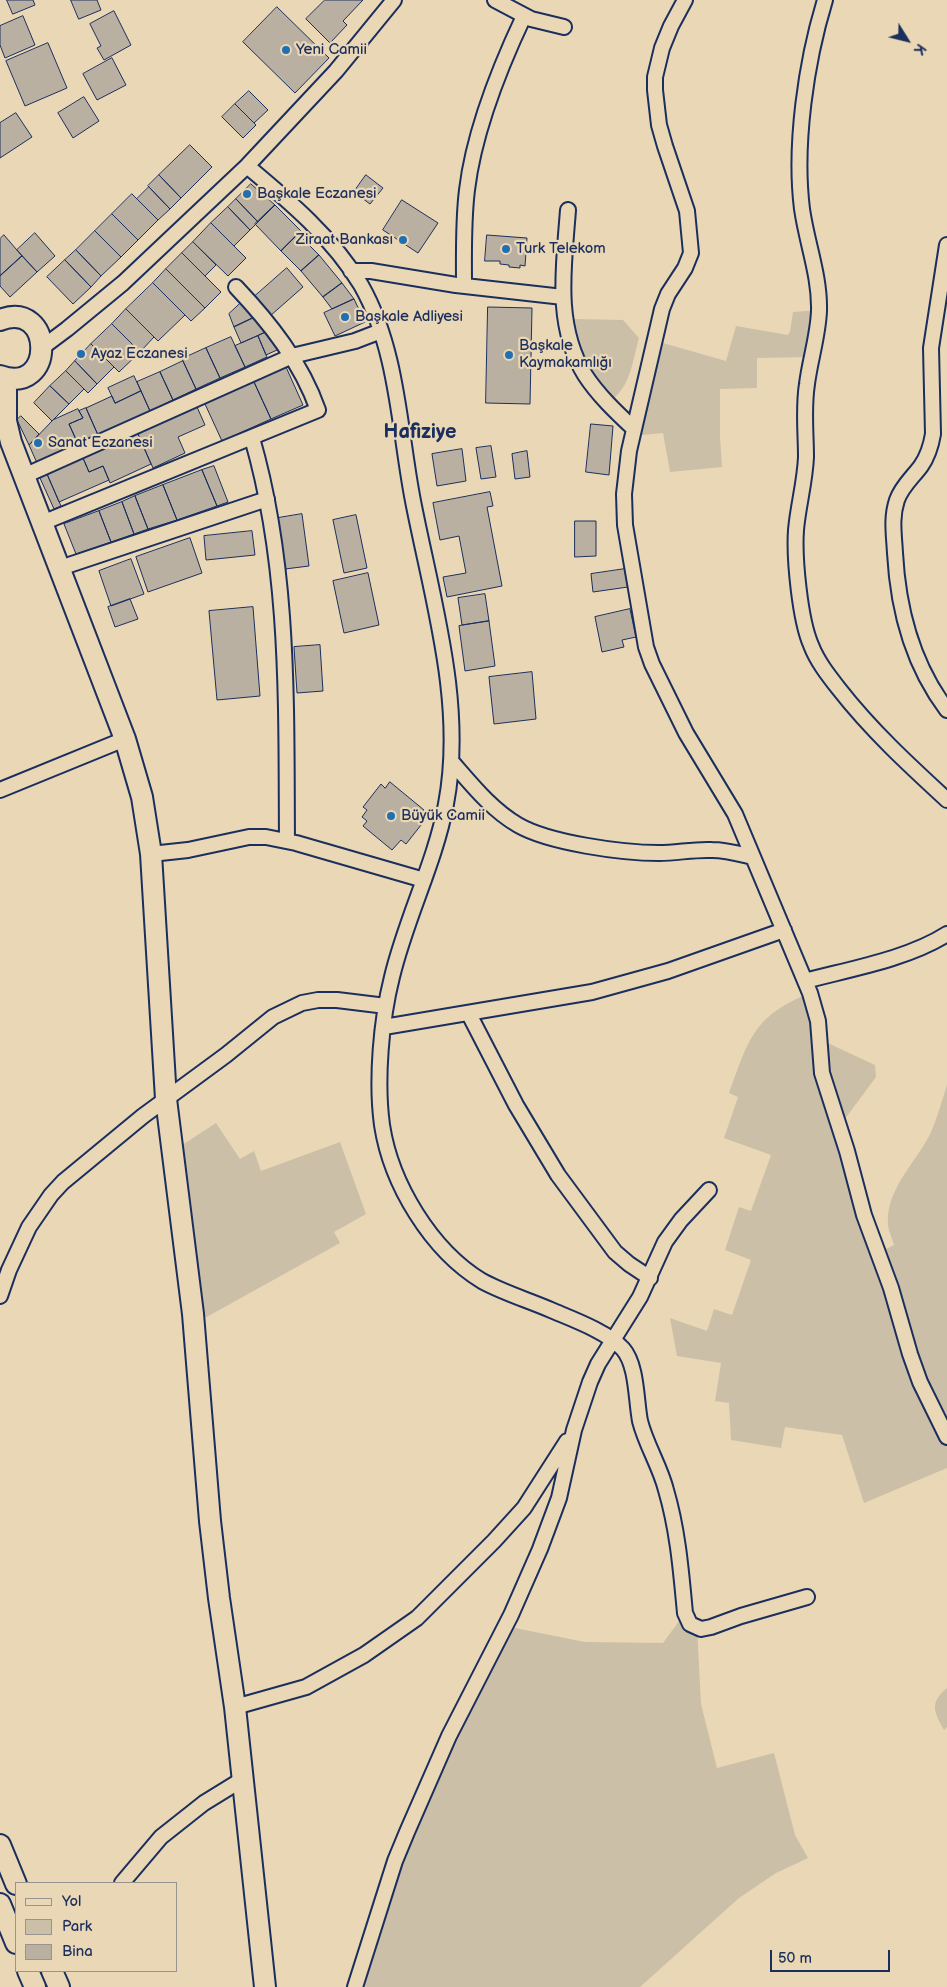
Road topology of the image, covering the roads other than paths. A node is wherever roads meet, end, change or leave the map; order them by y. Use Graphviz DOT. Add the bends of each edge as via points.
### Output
graph roads {
  1 [pos="394,0"];
  2 [pos="495,0"];
  3 [pos="685,0"];
  4 [pos="825,0"];
  5 [pos="524,16"];
  6 [pos="564,27"];
  7 [pos="247,166"];
  8 [pos="568,210"];
  9 [pos="947,245"];
  10 [pos="351,271"];
  11 [pos="236,286"];
  12 [pos="464,286"];
  13 [pos="563,297"];
  14 [pos="1,318"];
  15 [pos="381,330"];
  16 [pos="43,347"];
  17 [pos="292,356"];
  18 [pos="3,377"];
  19 [pos="634,428"];
  20 [pos="252,438"];
  21 [pos="6,446"];
  22 [pos="24,476"];
  23 [pos="267,498"];
  24 [pos="42,522"];
  25 [pos="60,568"];
  26 [pos="947,710"];
  27 [pos="124,739"];
  28 [pos="452,762"];
  29 [pos="0,790"];
  30 [pos="947,800"];
  31 [pos="287,841"];
  32 [pos="151,854"];
  33 [pos="753,857"];
  34 [pos="424,880"];
  35 [pos="784,930"];
  36 [pos="947,934"];
  37 [pos="805,981"];
  38 [pos="386,1006"];
  39 [pos="469,1014"];
  40 [pos="384,1028"];
  41 [pos="166,1099"];
  42 [pos="709,1190"];
  43 [pos="650,1278"];
  44 [pos="0,1296"];
  45 [pos="612,1341"];
  46 [pos="574,1430"];
  47 [pos="947,1437"];
  48 [pos="807,1597"];
  49 [pos="235,1707"];
  50 [pos="243,1779"];
  51 [pos="0,1845"];
  52 [pos="15,1882"];
  53 [pos="123,1882"];
  54 [pos="0,1904"];
  55 [pos="15,1941"];
  56 [pos="52,1972"];
  57 [pos="59,1987"];
  58 [pos="264,1987"];
  59 [pos="355,1987"];
  1 -- 7 [label="street" via="330,78"];
  2 -- 5 [label="street"];
  3 -- 19 [label="street" via="662,48 655,90 664,146 687,211 691,253 662,309"];
  4 -- 30 [label="street" via="808,73 801,139 802,209 819,300 804,406 806,457 796,531 804,623 815,654 851,704 894,752"];
  5 -- 6 [label="street"];
  5 -- 12 [label="street" via="500,68 471,167 465,219"];
  7 -- 10 [label="street" via="318,230"];
  7 -- 16 [label="street" via="123,282"];
  8 -- 13 [label="street"];
  9 -- 26 [label="street" via="931,348 931,446 921,466 899,494 892,516 898,587 910,638 922,671"];
  10 -- 12 [label="street" via="371,271"];
  10 -- 15 [label="street"];
  11 -- 17 [label="street"];
  12 -- 13 [label="street"];
  13 -- 19 [label="street" via="566,327 584,374"];
  14 -- 16 [label="street" via="18,318 32,324"];
  15 -- 17 [label="street" via="355,341"];
  15 -- 28 [label="street" via="440,630"];
  16 -- 18 [label="street" via="40,361 30,373 21,377"];
  17 -- 20 [label="street" via="318,410"];
  17 -- 22 [label="street"];
  18 -- 21 [label="street"];
  19 -- 33 [label="street" via="625,475 624,512 646,647 660,682 734,814"];
  20 -- 23 [label="street"];
  20 -- 24 [label="street"];
  21 -- 22 [label="street"];
  22 -- 24 [label="street"];
  23 -- 25 [label="street"];
  23 -- 31 [label="street" via="284,645"];
  24 -- 25 [label="street"];
  25 -- 27 [label="street"];
  27 -- 29 [label="street"];
  27 -- 32 [label="street" via="142,797"];
  28 -- 33 [label="street" via="503,815 544,836 620,851 712,850"];
  28 -- 34 [label="street" via="446,806"];
  31 -- 32 [label="street" via="249,837"];
  31 -- 34 [label="street"];
  32 -- 41 [label="street"];
  33 -- 35 [label="street"];
  34 -- 38 [label="street" via="392,976"];
  35 -- 37 [label="street"];
  35 -- 39 [label="street" via="628,984"];
  36 -- 37 [label="street" via="932,944 905,954"];
  37 -- 47 [label="street" via="815,1007 822,1074 864,1215 894,1296 920,1382"];
  38 -- 40 [label="street"];
  38 -- 41 [label="street" via="318,1000 289,1008"];
  39 -- 40 [label="street"];
  39 -- 43 [label="street" via="516,1105 558,1176 615,1252"];
  40 -- 45 [label="street" via="380,1084 384,1136 402,1185 422,1222 446,1252 478,1278 568,1317"];
  41 -- 44 [label="street" via="88,1160 51,1195 19,1246"];
  41 -- 49 [label="street" via="193,1314 216,1579"];
  42 -- 43 [label="street" via="673,1230"];
  43 -- 45 [label="street"];
  45 -- 46 [label="street" via="590,1382"];
  45 -- 48 [label="street" via="628,1356 642,1427 666,1488 677,1536 685,1613 690,1624 696,1628 711,1627"];
  46 -- 49 [label="street" via="524,1508 417,1618 364,1655 306,1688"];
  46 -- 59 [label="street" via="559,1498 540,1549 406,1832"];
  49 -- 50 [label="street"];
  50 -- 53 [label="street" via="204,1803 161,1837"];
  50 -- 58 [label="street"];
  51 -- 52 [label="street"];
  54 -- 55 [label="street"];
  56 -- 57 [label="street"];
}
